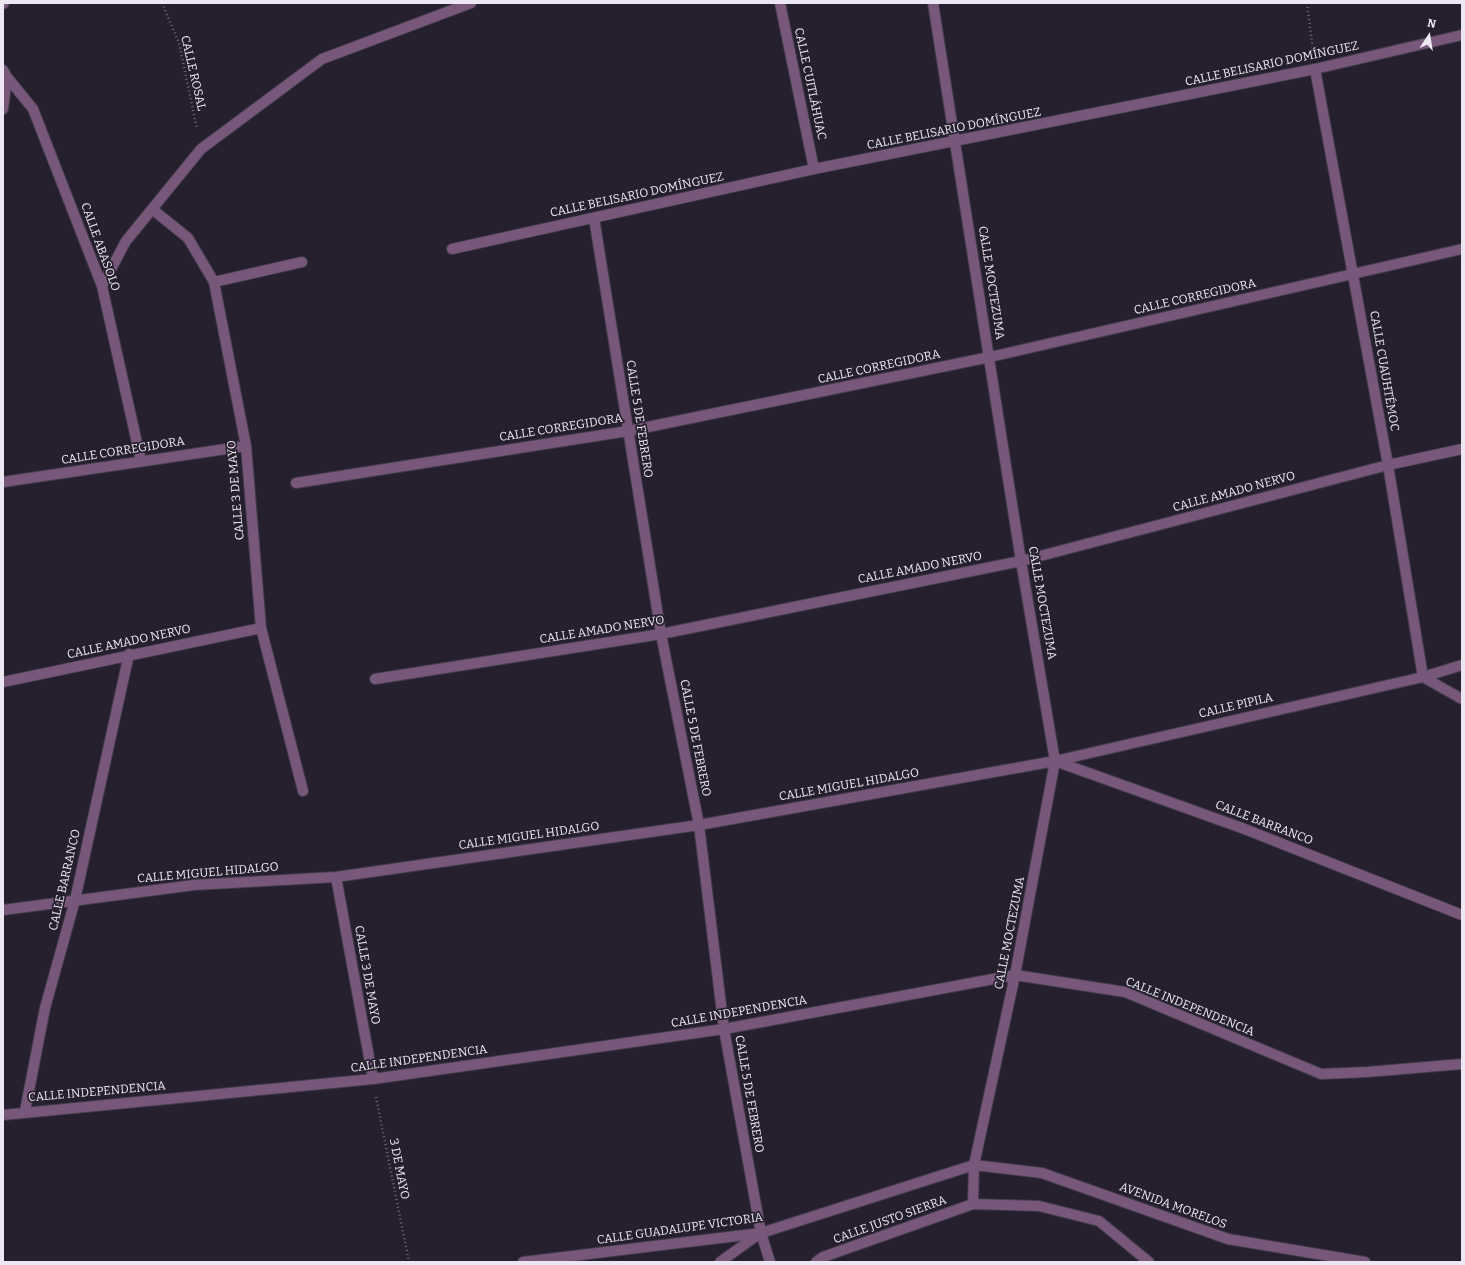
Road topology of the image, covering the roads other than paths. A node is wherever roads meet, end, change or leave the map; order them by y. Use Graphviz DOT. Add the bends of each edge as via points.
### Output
graph roads {
  1 [pos="470,3"];
  2 [pos="780,3"];
  3 [pos="933,3"];
  4 [pos="1462,35"];
  5 [pos="1315,69"];
  6 [pos="5,73"];
  7 [pos="3,109"];
  8 [pos="955,142"];
  9 [pos="814,169"];
  10 [pos="152,209"];
  11 [pos="594,218"];
  12 [pos="452,249"];
  13 [pos="1462,249"];
  14 [pos="302,262"];
  15 [pos="1354,275"];
  16 [pos="214,282"];
  17 [pos="102,286"];
  18 [pos="990,357"];
  19 [pos="628,431"];
  20 [pos="246,446"];
  21 [pos="1462,449"];
  22 [pos="142,461"];
  23 [pos="1388,465"];
  24 [pos="3,482"];
  25 [pos="296,483"];
  26 [pos="1021,561"];
  27 [pos="261,628"];
  28 [pos="661,634"];
  29 [pos="129,654"];
  30 [pos="1462,665"];
  31 [pos="1423,677"];
  32 [pos="375,679"];
  33 [pos="3,682"];
  34 [pos="1462,699"];
  35 [pos="1055,761"];
  36 [pos="303,791"];
  37 [pos="699,825"];
  38 [pos="336,877"];
  39 [pos="74,900"];
  40 [pos="3,910"];
  41 [pos="1462,915"];
  42 [pos="1015,975"];
  43 [pos="724,1029"];
  44 [pos="1462,1064"];
  45 [pos="373,1079"];
  46 [pos="25,1112"];
  47 [pos="3,1115"];
  48 [pos="974,1164"];
  49 [pos="973,1204"];
  50 [pos="761,1233"];
  51 [pos="523,1262"];
  52 [pos="720,1262"];
  53 [pos="770,1262"];
  54 [pos="816,1262"];
  55 [pos="1149,1262"];
  56 [pos="1366,1262"];
  1 -- 10 [label="street" via="322,59 201,149"];
  2 -- 9 [label="street, CALLE CUITLÁHUAC"];
  3 -- 8 [label="street, CALLE MOCTEZUMA"];
  4 -- 5 [label="street, CALLE BELISARIO DOMÍNGUEZ"];
  5 -- 8 [label="street, CALLE BELISARIO DOMÍNGUEZ"];
  5 -- 15 [label="street, CALLE CUAUHTÉMOC"];
  6 -- 7 [label="street"];
  6 -- 17 [label="street, CALLE ABASOLO" via="33,109"];
  8 -- 9 [label="street, CALLE BELISARIO DOMÍNGUEZ"];
  8 -- 18 [label="street, CALLE MOCTEZUMA"];
  9 -- 11 [label="street, CALLE BELISARIO DOMÍNGUEZ"];
  10 -- 16 [label="street, CALLE 3 DE MAYO" via="188,238"];
  10 -- 17 [label="street" via="126,241"];
  11 -- 12 [label="street, CALLE BELISARIO DOMÍNGUEZ"];
  11 -- 19 [label="street, CALLE 5 DE FEBRERO"];
  13 -- 15 [label="street, CALLE CORREGIDORA"];
  14 -- 16 [label="street"];
  15 -- 18 [label="street, CALLE CORREGIDORA"];
  15 -- 23 [label="street, CALLE CUAUHTÉMOC"];
  16 -- 20 [label="street, CALLE 3 DE MAYO"];
  17 -- 22 [label="street, CALLE ABASOLO"];
  18 -- 19 [label="street, CALLE CORREGIDORA"];
  18 -- 26 [label="street, CALLE MOCTEZUMA"];
  19 -- 25 [label="street, CALLE CORREGIDORA"];
  19 -- 28 [label="street, CALLE 5 DE FEBRERO"];
  20 -- 22 [label="street, CALLE CORREGIDORA"];
  20 -- 27 [label="street, CALLE 3 DE MAYO"];
  21 -- 23 [label="street, CALLE AMADO NERVO"];
  22 -- 24 [label="street, CALLE CORREGIDORA"];
  23 -- 26 [label="street, CALLE AMADO NERVO"];
  23 -- 31 [label="street, CALLE CUAUHTÉMOC"];
  26 -- 28 [label="street, CALLE AMADO NERVO"];
  26 -- 35 [label="street, CALLE MOCTEZUMA"];
  27 -- 29 [label="street, CALLE AMADO NERVO"];
  27 -- 36 [label="street, CALLE 3 DE MAYO"];
  28 -- 32 [label="street, CALLE AMADO NERVO"];
  28 -- 37 [label="street, CALLE 5 DE FEBRERO"];
  29 -- 33 [label="street, CALLE AMADO NERVO"];
  29 -- 39 [label="street, CALLE BARRANCO"];
  30 -- 31 [label="street, CALLE PIPILA"];
  31 -- 34 [label="street"];
  31 -- 35 [label="street, CALLE PIPILA"];
  35 -- 37 [label="street, CALLE MIGUEL HIDALGO"];
  35 -- 41 [label="street, CALLE BARRANCO" via="1242,828"];
  35 -- 42 [label="street, CALLE MOCTEZUMA"];
  37 -- 38 [label="street, CALLE MIGUEL HIDALGO"];
  37 -- 43 [label="street, CALLE 5 DE FEBRERO"];
  38 -- 39 [label="street, CALLE MIGUEL HIDALGO" via="194,885"];
  38 -- 45 [label="street, CALLE 3 DE MAYO"];
  39 -- 40 [label="street, CALLE MIGUEL HIDALGO"];
  39 -- 46 [label="street, CALLE BARRANCO" via="45,1008"];
  42 -- 43 [label="street, CALLE INDEPENDENCIA"];
  42 -- 44 [label="street, CALLE INDEPENDENCIA" via="1125,992 1321,1074"];
  42 -- 48 [label="street, CALLE MOCTEZUMA"];
  43 -- 45 [label="street, CALLE INDEPENDENCIA"];
  43 -- 50 [label="street, CALLE 5 DE FEBRERO"];
  45 -- 46 [label="street, CALLE INDEPENDENCIA"];
  46 -- 47 [label="street, CALLE INDEPENDENCIA"];
  48 -- 49 [label="street, CALLE MOCTEZUMA"];
  48 -- 50 [label="street, CALLE GUADALUPE VICTORIA"];
  48 -- 56 [label="street, AVENIDA MORELOS" via="1042,1173 1228,1240"];
  49 -- 54 [label="street, CALLE JUSTO SIERRA"];
  49 -- 55 [label="street" via="1040,1206 1099,1221"];
  50 -- 51 [label="street, CALLE GUADALUPE VICTORIA"];
  50 -- 52 [label="street"];
  50 -- 53 [label="street, CALLE 5 DE FEBRERO"];
}
